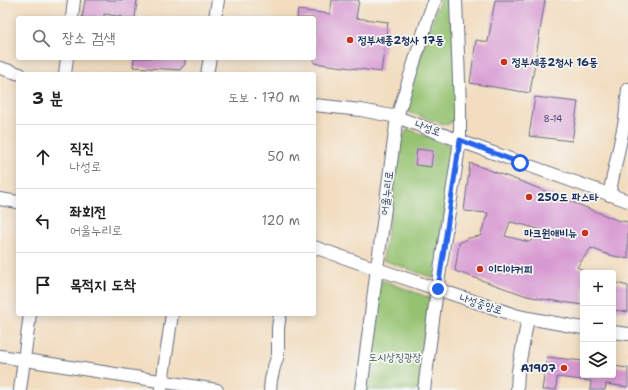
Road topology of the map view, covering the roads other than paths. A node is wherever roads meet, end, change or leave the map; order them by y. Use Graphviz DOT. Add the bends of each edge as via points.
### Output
graph roads {
  1 [pos="74,0"];
  2 [pos="218,0"];
  3 [pos="435,0"];
  4 [pos="456,0"];
  5 [pos="72,16"];
  6 [pos="215,16"];
  7 [pos="67,60"];
  8 [pos="210,60"];
  9 [pos="0,68"];
  10 [pos="64,72"];
  11 [pos="208,72"];
  12 [pos="16,73"];
  13 [pos="628,89"];
  14 [pos="316,105"];
  15 [pos="397,117"];
  16 [pos="460,140"];
  17 [pos="609,195"];
  18 [pos="0,199"];
  19 [pos="16,202"];
  20 [pos="628,202"];
  21 [pos="316,248"];
  22 [pos="377,269"];
  23 [pos="438,289"];
  24 [pos="30,316"];
  25 [pos="172,316"];
  26 [pos="280,316"];
  27 [pos="528,318"];
  28 [pos="580,327"];
  29 [pos="616,332"];
  30 [pos="628,334"];
  31 [pos="0,356"];
  32 [pos="24,360"];
  33 [pos="162,386"];
  34 [pos="20,390"];
  35 [pos="217,390"];
  36 [pos="270,390"];
  37 [pos="361,390"];
  38 [pos="424,390"];
  39 [pos="517,390"];
  1 -- 5 [label="street"];
  2 -- 6 [label="street"];
  3 -- 15 [label="street, 어울누리로"];
  4 -- 16 [label="street"];
  7 -- 10 [label="street"];
  8 -- 11 [label="street"];
  9 -- 12 [label="street"];
  13 -- 17 [label="street" via="625,120"];
  14 -- 15 [label="street, 나성로"];
  15 -- 16 [label="street, 나성로"];
  15 -- 22 [label="street, 어울누리로"];
  16 -- 17 [label="street, 나성로"];
  16 -- 23 [label="street"];
  17 -- 20 [label="street, 나성로"];
  18 -- 19 [label="street"];
  21 -- 22 [label="street, 나성중앙로"];
  22 -- 23 [label="street, 나성중앙로"];
  22 -- 37 [label="street, 어울누리로"];
  23 -- 27 [label="street, 나성중앙로"];
  23 -- 38 [label="street"];
  24 -- 32 [label="street"];
  25 -- 33 [label="street"];
  26 -- 36 [label="street" via="278,355"];
  27 -- 28 [label="street, 나성중앙로"];
  27 -- 39 [label="street" via="518,370"];
  29 -- 30 [label="street"];
  31 -- 32 [label="street"];
  32 -- 33 [label="street"];
  32 -- 34 [label="street"];
  33 -- 35 [label="street"];
}
